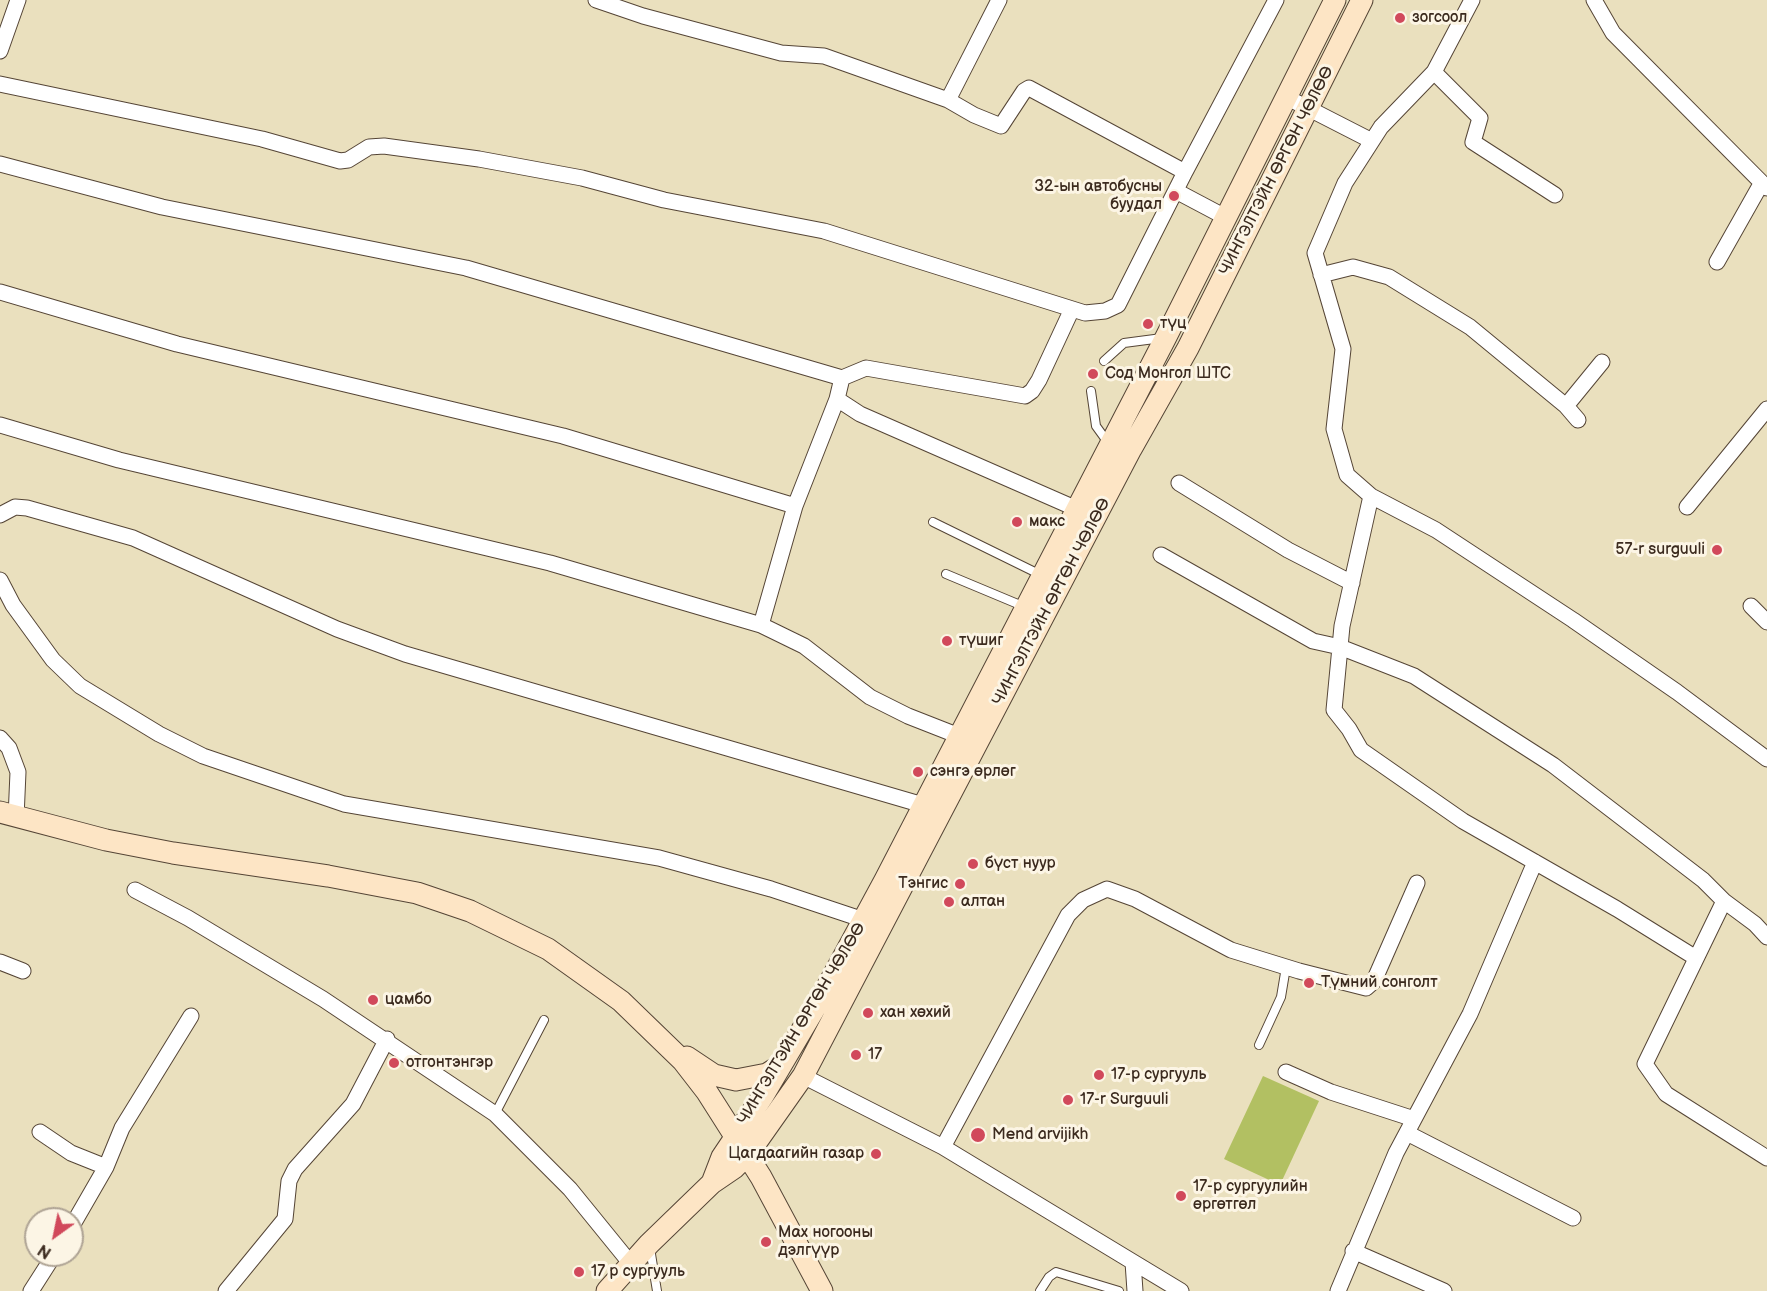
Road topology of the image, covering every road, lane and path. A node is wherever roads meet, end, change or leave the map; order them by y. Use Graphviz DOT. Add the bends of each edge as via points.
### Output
graph roads {
  1 [pos="18,0"];
  2 [pos="596,0"];
  3 [pos="999,0"];
  4 [pos="1276,0"];
  5 [pos="1335,0"];
  6 [pos="1362,0"];
  7 [pos="1472,0"];
  8 [pos="1594,0"];
  9 [pos="0,51"];
  10 [pos="1434,72"];
  11 [pos="0,84"];
  12 [pos="1286,97"];
  13 [pos="948,100"];
  14 [pos="1308,108"];
  15 [pos="1372,141"];
  16 [pos="0,164"];
  17 [pos="1185,172"];
  18 [pos="1764,186"];
  19 [pos="1176,191"];
  20 [pos="1555,195"];
  21 [pos="1227,218"];
  22 [pos="1717,262"];
  23 [pos="1322,275"];
  24 [pos="0,292"];
  25 [pos="1072,309"];
  26 [pos="1166,337"];
  27 [pos="1104,361"];
  28 [pos="1602,362"];
  29 [pos="842,378"];
  30 [pos="1091,390"];
  31 [pos="837,399"];
  32 [pos="1566,406"];
  33 [pos="1767,409"];
  34 [pos="1578,420"];
  35 [pos="0,425"];
  36 [pos="1110,445"];
  37 [pos="1179,483"];
  38 [pos="1371,496"];
  39 [pos="795,506"];
  40 [pos="1687,507"];
  41 [pos="1077,509"];
  42 [pos="0,515"];
  43 [pos="933,522"];
  44 [pos="1161,555"];
  45 [pos="946,574"];
  46 [pos="1043,575"];
  47 [pos="0,580"];
  48 [pos="1352,583"];
  49 [pos="1751,606"];
  50 [pos="1026,607"];
  51 [pos="1767,622"];
  52 [pos="760,625"];
  53 [pos="1340,646"];
  54 [pos="959,736"];
  55 [pos="0,738"];
  56 [pos="1767,759"];
  57 [pos="922,806"];
  58 [pos="8,815"];
  59 [pos="1535,862"];
  60 [pos="1417,884"];
  61 [pos="135,890"];
  62 [pos="1724,901"];
  63 [pos="864,920"];
  64 [pos="1767,937"];
  65 [pos="1696,958"];
  66 [pos="0,962"];
  67 [pos="1286,967"];
  68 [pos="24,971"];
  69 [pos="191,1016"];
  70 [pos="544,1020"];
  71 [pos="387,1039"];
  72 [pos="663,1042"];
  73 [pos="1259,1045"];
  74 [pos="782,1065"];
  75 [pos="1286,1072"];
  76 [pos="803,1076"];
  77 [pos="495,1114"];
  78 [pos="1411,1126"];
  79 [pos="40,1132"];
  80 [pos="736,1136"];
  81 [pos="943,1147"];
  82 [pos="748,1154"];
  83 [pos="1767,1158"];
  84 [pos="106,1167"];
  85 [pos="712,1183"];
  86 [pos="83,1207"];
  87 [pos="1573,1218"];
  88 [pos="650,1244"];
  89 [pos="1353,1251"];
  90 [pos="1133,1262"];
  91 [pos="631,1264"];
  92 [pos="46,1267"];
  93 [pos="31,1291"];
  94 [pos="226,1291"];
  95 [pos="607,1291"];
  96 [pos="657,1291"];
  97 [pos="822,1291"];
  98 [pos="1040,1291"];
  99 [pos="1119,1291"];
  100 [pos="1135,1291"];
  101 [pos="1181,1291"];
  102 [pos="1338,1291"];
  103 [pos="1444,1291"];
  1 -- 9 [label="street"];
  2 -- 13 [label="street" via="781,53 824,56"];
  3 -- 13 [label="street"];
  4 -- 17 [label="street"];
  5 -- 12 [label="main road, ЧИНГЭЛТЭЙН ӨРГӨН ЧӨЛӨӨ"];
  6 -- 14 [label="main road, ЧИНГЭЛТЭЙН ӨРГӨН ЧӨЛӨӨ"];
  7 -- 10 [label="street"];
  8 -- 18 [label="street" via="1613,33"];
  10 -- 15 [label="street"];
  10 -- 20 [label="street" via="1480,118 1473,141"];
  11 -- 25 [label="street" via="262,139 340,161 369,147 384,146 582,178 664,200 824,231"];
  12 -- 14 [label="street"];
  12 -- 21 [label="main road, ЧИНГЭЛТЭЙН ӨРГӨН ЧӨЛӨӨ"];
  13 -- 17 [label="street" via="1001,126 1029,88"];
  14 -- 15 [label="street"];
  14 -- 76 [label="main road, ЧИНГЭЛТЭЙН ӨРГӨН ЧӨЛӨӨ" via="1188,348 1131,449"];
  15 -- 23 [label="street" via="1345,183 1315,253"];
  16 -- 29 [label="street" via="172,210 466,268"];
  17 -- 19 [label="street"];
  18 -- 22 [label="street"];
  19 -- 21 [label="street"];
  19 -- 25 [label="street" via="1118,305 1105,311"];
  21 -- 26 [label="main road, ЧИНГЭЛТЭЙН ӨРГӨН ЧӨЛӨӨ"];
  23 -- 32 [label="street" via="1353,267 1389,277 1470,327"];
  23 -- 38 [label="street" via="1343,350 1334,429 1347,475"];
  24 -- 39 [label="street" via="177,344 563,436"];
  25 -- 29 [label="street" via="1039,380 1025,396 866,368"];
  26 -- 27 [label="lane" via="1124,343"];
  26 -- 36 [label="main road, ЧИНГЭЛТЭЙН ӨРГӨН ЧӨЛӨӨ"];
  28 -- 32 [label="street"];
  29 -- 31 [label="street"];
  30 -- 36 [label="lane" via="1096,426"];
  31 -- 39 [label="street"];
  31 -- 41 [label="street" via="877,423"];
  32 -- 34 [label="street"];
  33 -- 40 [label="street"];
  35 -- 52 [label="street" via="119,460 550,563"];
  36 -- 41 [label="main road, ЧИНГЭЛТЭЙН ӨРГӨН ЧӨЛӨӨ"];
  37 -- 48 [label="street" via="1288,550"];
  38 -- 48 [label="street"];
  38 -- 56 [label="street" via="1436,530 1573,620"];
  39 -- 52 [label="street"];
  41 -- 46 [label="main road, ЧИНГЭЛТЭЙН ӨРГӨН ЧӨЛӨӨ"];
  42 -- 57 [label="street" via="15,507 27,508 133,538 337,629 405,654"];
  43 -- 46 [label="lane"];
  44 -- 53 [label="street" via="1313,641"];
  45 -- 50 [label="lane"];
  46 -- 50 [label="main road, ЧИНГЭЛТЭЙН ӨРГӨН ЧӨЛӨӨ"];
  47 -- 63 [label="street" via="53,660 80,686 203,756 345,804 659,858"];
  48 -- 53 [label="street"];
  49 -- 51 [label="street"];
  50 -- 54 [label="main road, ЧИНГЭЛТЭЙН ӨРГӨН ЧӨЛӨӨ"];
  52 -- 54 [label="street" via="804,646 870,697"];
  53 -- 59 [label="street" via="1334,710 1361,750 1462,821"];
  53 -- 62 [label="street" via="1414,676 1553,765 1703,880"];
  54 -- 57 [label="main road, ЧИНГЭЛТЭЙН ӨРГӨН ЧӨЛӨӨ"];
  55 -- 58 [label="street" via="9,748 18,772"];
  57 -- 63 [label="main road, ЧИНГЭЛТЭЙН ӨРГӨН ЧӨЛӨӨ"];
  58 -- 72 [label="main road" via="173,853 374,884 470,910 524,935 592,978"];
  59 -- 65 [label="street"];
  59 -- 78 [label="street" via="1470,1014"];
  60 -- 67 [label="street" via="1374,981 1366,988"];
  61 -- 71 [label="street"];
  62 -- 64 [label="street"];
  62 -- 65 [label="street"];
  63 -- 74 [label="main road, ЧИНГЭЛТЭЙН ӨРГӨН ЧӨЛӨӨ"];
  65 -- 83 [label="street" via="1646,1064 1666,1094"];
  66 -- 68 [label="street"];
  67 -- 73 [label="lane" via="1281,997"];
  67 -- 81 [label="street" via="1231,950 1135,899 1107,889 1083,900 1068,915"];
  69 -- 84 [label="street" via="122,1128"];
  70 -- 77 [label="lane"];
  71 -- 77 [label="street"];
  71 -- 94 [label="street" via="348,1112 295,1169 289,1181 285,1219"];
  72 -- 74 [label="main road" via="723,1078 753,1078"];
  72 -- 80 [label="main road" via="714,1100"];
  74 -- 80 [label="main road, ЧИНГЭЛТЭЙН ӨРГӨН ЧӨЛӨӨ"];
  75 -- 78 [label="street"];
  76 -- 81 [label="street"];
  76 -- 82 [label="main road, ЧИНГЭЛТЭЙН ӨРГӨН ЧӨЛӨӨ"];
  77 -- 91 [label="street" via="570,1189"];
  78 -- 87 [label="street"];
  78 -- 89 [label="street"];
  79 -- 84 [label="street" via="71,1153"];
  80 -- 82 [label="main road"];
  80 -- 85 [label="main road, ЧИНГЭЛТЭЙН ӨРГӨН ЧӨЛӨӨ"];
  81 -- 90 [label="street"];
  82 -- 85 [label="main road, ЧИНГЭЛТЭЙН ӨРГӨН ЧӨЛӨӨ"];
  82 -- 97 [label="main road"];
  84 -- 86 [label="street"];
  85 -- 88 [label="main road, ЧИНГЭЛТЭЙН ӨРГӨН ЧӨЛӨӨ"];
  88 -- 91 [label="main road, ЧИНГЭЛТЭЙН ӨРГӨН ЧӨЛӨӨ"];
  88 -- 96 [label="lane"];
  89 -- 102 [label="street"];
  89 -- 103 [label="street"];
  90 -- 100 [label="street"];
  90 -- 101 [label="street"];
  91 -- 95 [label="main road, ЧИНГЭЛТЭЙН ӨРГӨН ЧӨЛӨӨ"];
  92 -- 93 [label="street"];
  98 -- 99 [label="lane" via="1056,1272"];
}
